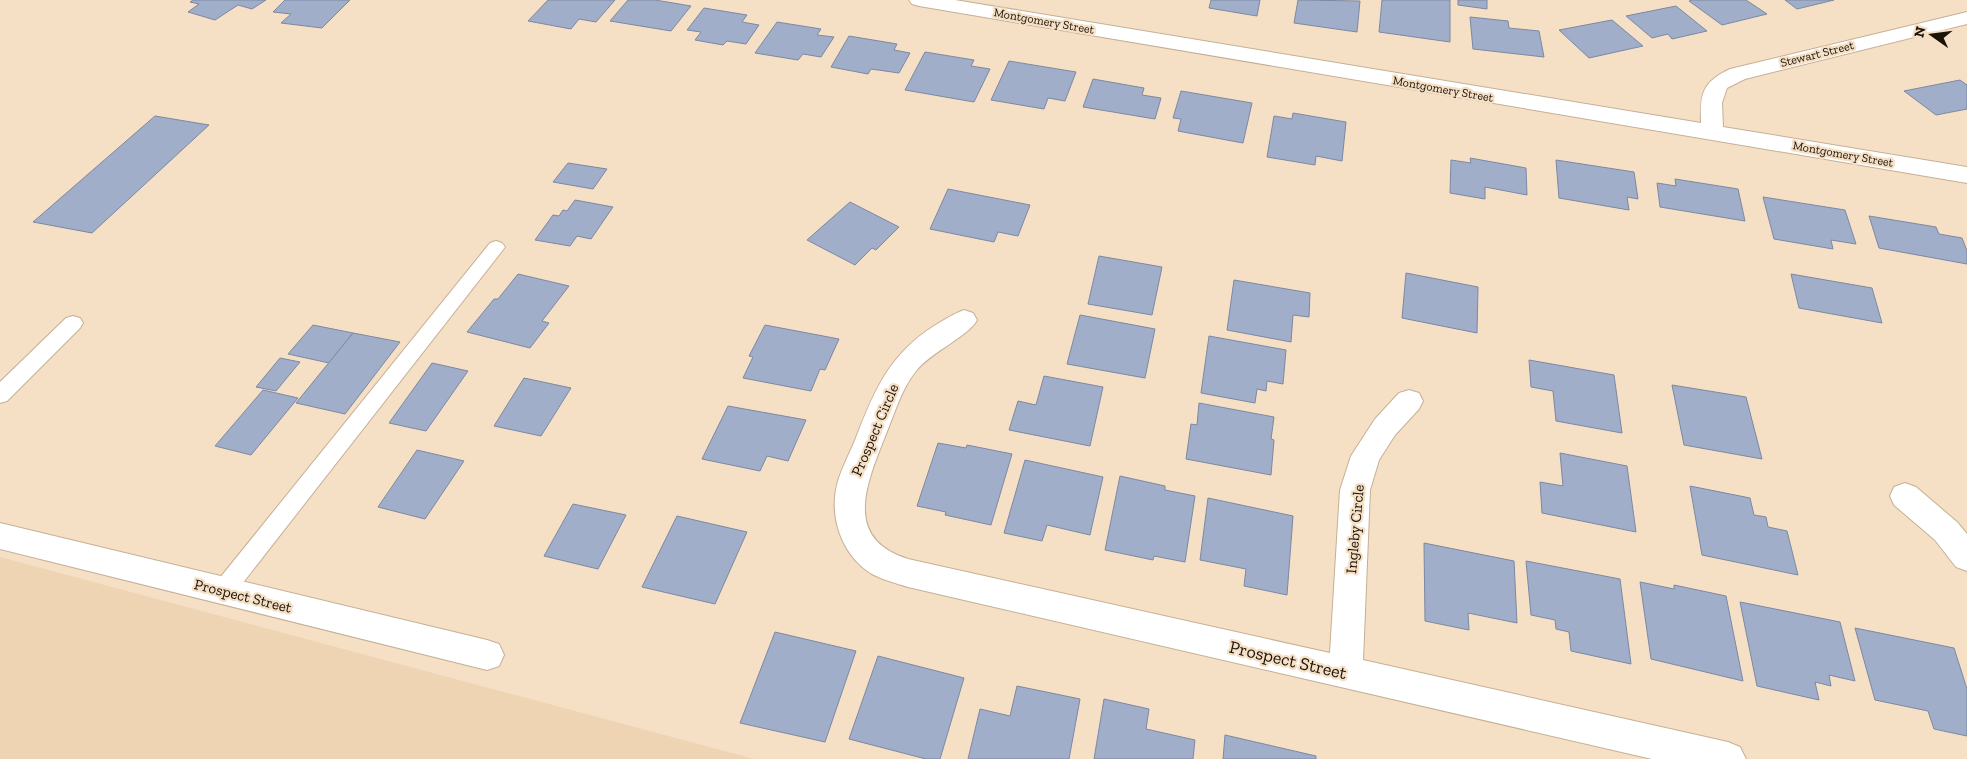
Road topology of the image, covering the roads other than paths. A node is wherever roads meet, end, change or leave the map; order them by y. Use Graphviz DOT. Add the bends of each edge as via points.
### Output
graph roads {
  1 [pos="919,0"];
  2 [pos="1967,18"];
  3 [pos="1712,132"];
  4 [pos="1967,175"];
  5 [pos="496,247"];
  6 [pos="964,320"];
  7 [pos="73,323"];
  8 [pos="0,395"];
  9 [pos="1409,401"];
  10 [pos="1905,496"];
  11 [pos="0,536"];
  12 [pos="858,540"];
  13 [pos="1967,557"];
  14 [pos="224,591"];
  15 [pos="487,655"];
  16 [pos="1346,674"];
  17 [pos="1728,759"];
  1 -- 3 [label="street, Montgomery Street"];
  2 -- 3 [label="street, Stewart Street" via="1721,80 1712,95"];
  3 -- 4 [label="street, Montgomery Street"];
  5 -- 14 [label="lane"];
  6 -- 12 [label="street, Prospect Circle" via="930,342 907,363 887,395 851,487 850,522"];
  7 -- 8 [label="lane"];
  9 -- 16 [label="street, Ingleby Circle" via="1385,426 1366,456 1355,490"];
  10 -- 13 [label="street" via="1946,531"];
  11 -- 14 [label="street, Prospect Street"];
  12 -- 16 [label="street, Prospect Street" via="883,564 908,573"];
  14 -- 15 [label="street, Prospect Street"];
  16 -- 17 [label="street, Prospect Street"];
}
